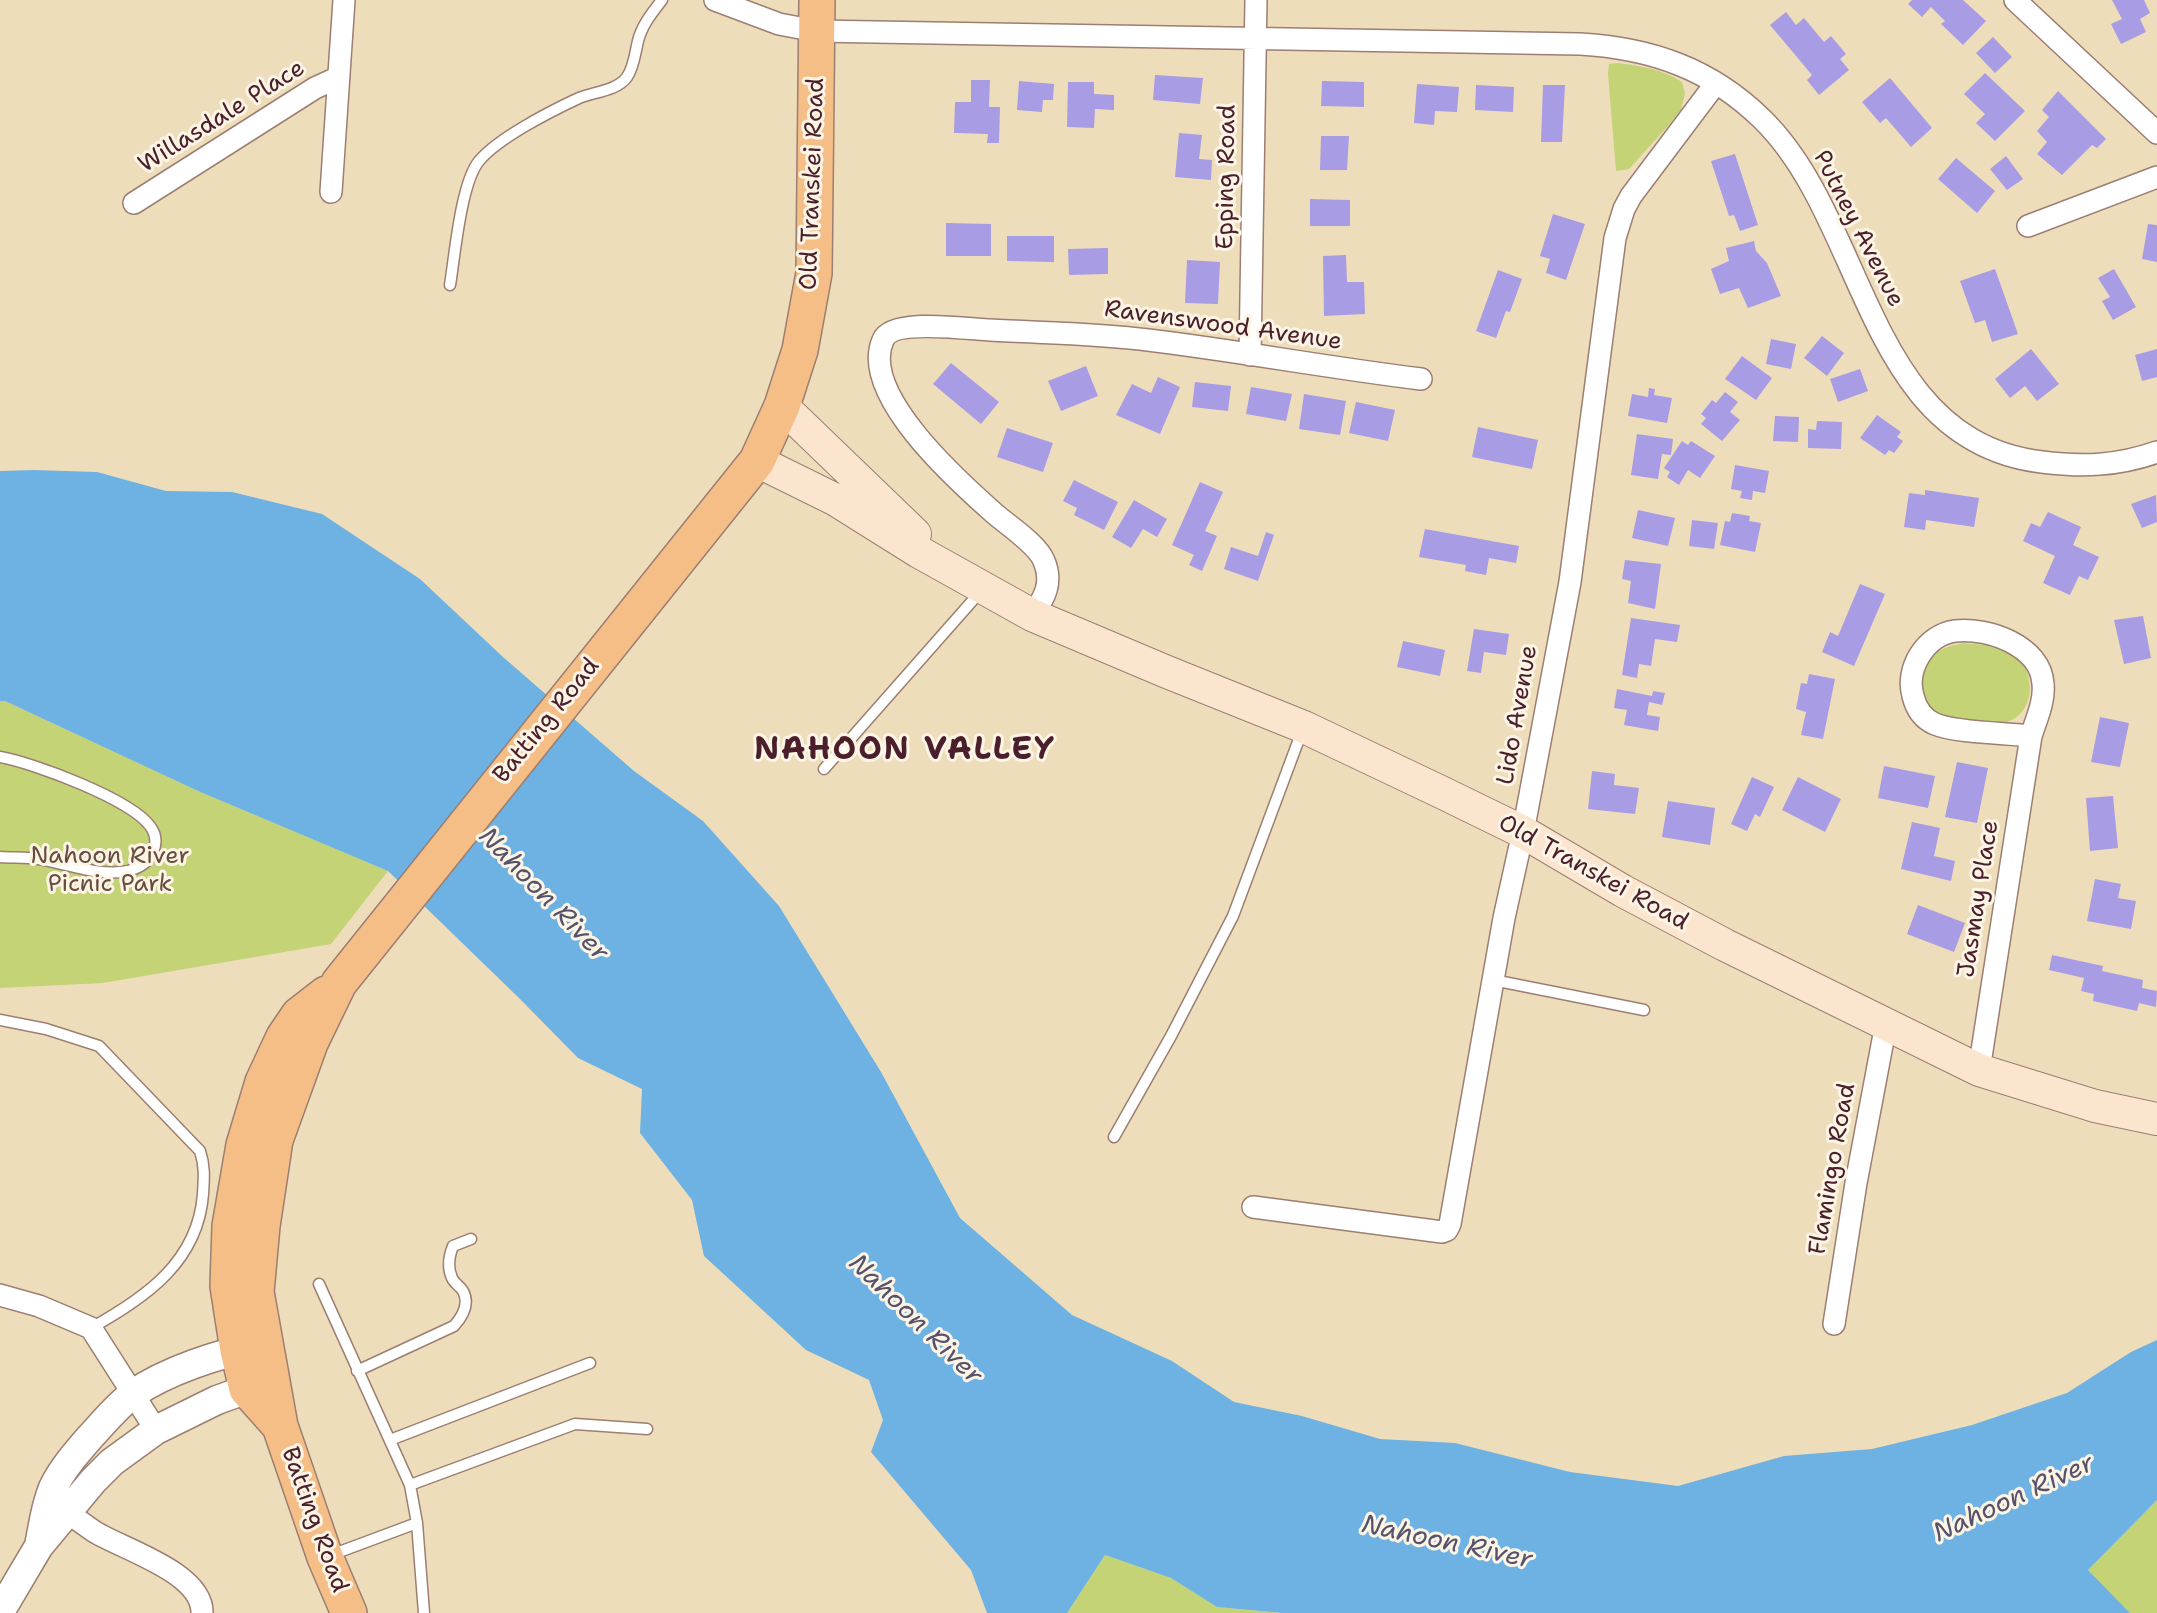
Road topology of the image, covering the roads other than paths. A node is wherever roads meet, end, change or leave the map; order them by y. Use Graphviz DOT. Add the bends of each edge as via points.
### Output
graph roads {
  1 [pos="344,0"];
  2 [pos="662,0"];
  3 [pos="715,0"];
  4 [pos="1256,0"];
  5 [pos="2015,0"];
  6 [pos="817,15"];
  7 [pos="1256,39"];
  8 [pos="339,78"];
  9 [pos="1716,83"];
  10 [pos="2157,133"];
  11 [pos="2157,177"];
  12 [pos="331,192"];
  13 [pos="134,203"];
  14 [pos="2028,226"];
  15 [pos="450,285"];
  16 [pos="1251,355"];
  17 [pos="1421,379"];
  18 [pos="782,406"];
  19 [pos="2157,452"];
  20 [pos="757,461"];
  21 [pos="951,569"];
  22 [pos="983,589"];
  23 [pos="1032,615"];
  24 [pos="1304,726"];
  25 [pos="2031,736"];
  26 [pos="0,757"];
  27 [pos="824,769"];
  28 [pos="1523,832"];
  29 [pos="0,857"];
  30 [pos="1493,980"];
  31 [pos="1644,1010"];
  32 [pos="0,1020"];
  33 [pos="1886,1024"];
  34 [pos="1979,1069"];
  35 [pos="2157,1119"];
  36 [pos="1114,1137"];
  37 [pos="1253,1208"];
  38 [pos="471,1239"];
  39 [pos="318,1284"];
  40 [pos="0,1295"];
  41 [pos="1834,1324"];
  42 [pos="91,1328"];
  43 [pos="251,1348"];
  44 [pos="590,1363"];
  45 [pos="357,1371"];
  46 [pos="260,1384"];
  47 [pos="133,1394"];
  48 [pos="647,1429"];
  49 [pos="156,1430"];
  50 [pos="390,1440"];
  51 [pos="410,1485"];
  52 [pos="68,1513"];
  53 [pos="417,1523"];
  54 [pos="39,1546"];
  55 [pos="326,1557"];
  56 [pos="0,1612"];
  57 [pos="202,1613"];
  58 [pos="349,1613"];
  59 [pos="424,1613"];
  1 -- 8 [label="street, Willasdale Place"];
  2 -- 15 [label="lane" via="648,17 627,78 517,132 478,162 464,199"];
  3 -- 6 [label="street, Putney Avenue" via="779,24"];
  4 -- 7 [label="street, Epping Road"];
  5 -- 10 [label="street"];
  6 -- 7 [label="street, Putney Avenue"];
  6 -- 18 [label="main road, Old Transkei Road" via="814,273 800,350"];
  7 -- 9 [label="street, Putney Avenue" via="1599,45 1684,65"];
  7 -- 16 [label="street, Epping Road"];
  8 -- 12 [label="street, Willasdale Place"];
  8 -- 13 [label="street, Willasdale Place" via="315,88"];
  9 -- 19 [label="street, Putney Avenue" via="1762,119 1797,162 1892,355 1913,389 1935,412 1978,443 2025,460 2096,466"];
  9 -- 28 [label="street, Lido Avenue" via="1631,196 1615,238 1570,582"];
  11 -- 14 [label="street"];
  16 -- 17 [label="street, Ravenswood Avenue"];
  16 -- 23 [label="street, Ravenswood Avenue" via="1065,332 921,327 900,328 886,335 879,361 884,386 897,409 918,438 1042,556 1048,584"];
  18 -- 20 [label="main road, Old Transkei Road"];
  18 -- 21 [label="main road, Old Transkei Road"];
  20 -- 21 [label="main road, Old Transkei Road" via="836,500"];
  20 -- 43 [label="main road, Batting Road" via="339,983 310,1043 275,1140"];
  21 -- 22 [label="main road, Old Transkei Road"];
  22 -- 23 [label="main road, Old Transkei Road"];
  22 -- 27 [label="lane"];
  23 -- 24 [label="main road, Old Transkei Road"];
  24 -- 28 [label="main road, Old Transkei Road"];
  24 -- 36 [label="lane" via="1233,916"];
  25 -- 25 [label="street, Jasmay Place" via="2044,685 2038,665 2020,647 1981,633 1953,631 1934,640 1919,656 1910,684 1924,718 1942,727"];
  25 -- 34 [label="street, Jasmay Place"];
  26 -- 29 [label="lane" via="52,772 133,811 150,826 156,842 146,862 118,872"];
  28 -- 30 [label="street, Lido Avenue"];
  28 -- 33 [label="main road, Old Transkei Road" via="1702,933"];
  30 -- 31 [label="lane"];
  30 -- 37 [label="street, Lido Avenue" via="1447,1230"];
  32 -- 42 [label="lane" via="99,1046 200,1151 204,1163 202,1208 184,1254 148,1293"];
  33 -- 34 [label="main road, Old Transkei Road"];
  33 -- 41 [label="street, Flamingo Road"];
  34 -- 35 [label="main road, Old Transkei Road" via="2095,1106"];
  38 -- 45 [label="lane" via="453,1245 448,1260 452,1278 464,1292 462,1317 454,1326"];
  39 -- 45 [label="lane"];
  40 -- 42 [label="street"];
  42 -- 47 [label="street"];
  43 -- 46 [label="main road, Batting Road"];
  43 -- 47 [label="street" via="183,1368"];
  44 -- 50 [label="lane"];
  45 -- 50 [label="lane"];
  46 -- 49 [label="street" via="217,1399"];
  46 -- 55 [label="main road, Batting Road"];
  47 -- 49 [label="street"];
  47 -- 54 [label="street" via="75,1454 62,1474 46,1508"];
  48 -- 51 [label="lane" via="575,1424"];
  49 -- 52 [label="street" via="112,1462"];
  50 -- 51 [label="lane"];
  51 -- 53 [label="lane"];
  52 -- 54 [label="street"];
  52 -- 57 [label="street" via="184,1580 202,1601"];
  53 -- 55 [label="lane"];
  53 -- 59 [label="lane"];
  54 -- 56 [label="street"];
  55 -- 58 [label="main road, Batting Road"];
}
